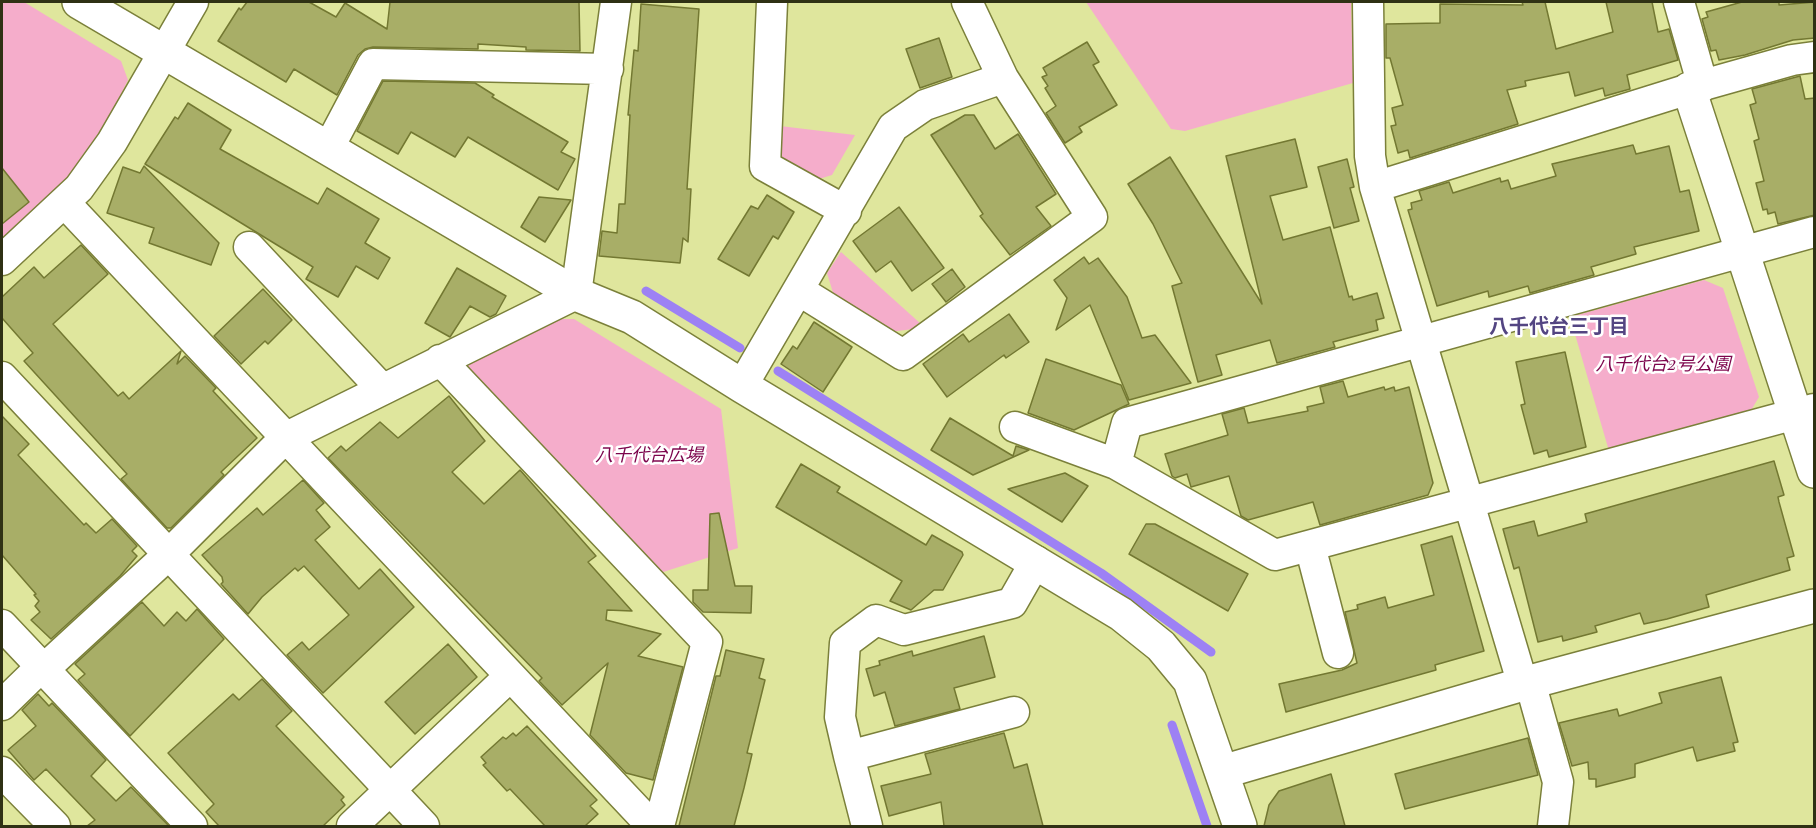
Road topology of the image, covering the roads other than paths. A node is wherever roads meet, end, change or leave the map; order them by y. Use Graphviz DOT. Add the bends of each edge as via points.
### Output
graph roads {
  1 [pos="79,2"];
  2 [pos="193,2"];
  3 [pos="616,2"];
  4 [pos="772,2"];
  5 [pos="967,2"];
  6 [pos="1368,2"];
  7 [pos="1679,2"];
  8 [pos="164,52"];
  9 [pos="1815,57"];
  10 [pos="608,69"];
  11 [pos="1003,78"];
  12 [pos="1696,87"];
  13 [pos="328,148"];
  14 [pos="1375,187"];
  15 [pos="64,202"];
  16 [pos="846,211"];
  17 [pos="1815,232"];
  18 [pos="249,247"];
  19 [pos="1742,254"];
  20 [pos="2,260"];
  21 [pos="800,291"];
  22 [pos="576,294"];
  23 [pos="1421,343"];
  24 [pos="440,360"];
  25 [pos="2,378"];
  26 [pos="742,386"];
  27 [pos="382,389"];
  28 [pos="1805,412"];
  29 [pos="1015,427"];
  30 [pos="285,438"];
  31 [pos="1116,464"];
  32 [pos="1815,471"];
  33 [pos="1469,503"];
  34 [pos="1310,546"];
  35 [pos="168,555"];
  36 [pos="1036,561"];
  37 [pos="1815,606"];
  38 [pos="2,625"];
  39 [pos="1338,653"];
  40 [pos="42,669"];
  41 [pos="509,677"];
  42 [pos="1527,684"];
  43 [pos="2,705"];
  44 [pos="1014,712"];
  45 [pos="849,756"];
  46 [pos="2,772"];
  47 [pos="1222,772"];
  48 [pos="389,790"];
  49 [pos="55,826"];
  50 [pos="192,826"];
  51 [pos="352,826"];
  52 [pos="424,826"];
  53 [pos="652,826"];
  54 [pos="659,826"];
  55 [pos="867,826"];
  56 [pos="1240,826"];
  57 [pos="1553,826"];
  1 -- 8 [label="street"];
  2 -- 8 [label="street"];
  3 -- 10 [label="street"];
  4 -- 16 [label="street" via="765,166"];
  5 -- 11 [label="street"];
  6 -- 14 [label="street" via="1370,156"];
  7 -- 12 [label="street"];
  8 -- 13 [label="street"];
  8 -- 15 [label="street" via="112,142"];
  9 -- 12 [label="street"];
  10 -- 13 [label="street" via="373,64"];
  10 -- 22 [label="street"];
  11 -- 16 [label="street" via="925,105 893,127"];
  11 -- 21 [label="street" via="1092,217 903,355"];
  12 -- 14 [label="street"];
  12 -- 19 [label="street"];
  13 -- 22 [label="street"];
  14 -- 23 [label="street"];
  15 -- 20 [label="street"];
  15 -- 30 [label="street"];
  16 -- 21 [label="street"];
  17 -- 19 [label="street"];
  18 -- 27 [label="street"];
  19 -- 23 [label="street"];
  19 -- 28 [label="street"];
  21 -- 26 [label="street"];
  22 -- 24 [label="street"];
  22 -- 26 [label="street" via="632,317"];
  23 -- 31 [label="street" via="1127,423"];
  23 -- 33 [label="street"];
  24 -- 27 [label="street"];
  24 -- 54 [label="street" via="707,642"];
  25 -- 35 [label="street"];
  26 -- 36 [label="street"];
  27 -- 30 [label="street"];
  28 -- 32 [label="street"];
  28 -- 33 [label="street"];
  29 -- 31 [label="street"];
  30 -- 35 [label="street"];
  30 -- 41 [label="street"];
  31 -- 34 [label="street" via="1275,555"];
  33 -- 34 [label="street"];
  33 -- 42 [label="street"];
  34 -- 39 [label="street"];
  35 -- 40 [label="street"];
  35 -- 48 [label="street"];
  36 -- 45 [label="street" via="1012,603 904,630 876,620 845,643 840,717"];
  36 -- 47 [label="street" via="1121,614 1161,646 1190,681"];
  37 -- 42 [label="street"];
  38 -- 40 [label="street"];
  40 -- 43 [label="street"];
  40 -- 50 [label="street"];
  41 -- 48 [label="street"];
  41 -- 53 [label="street"];
  42 -- 47 [label="street"];
  42 -- 57 [label="street" via="1558,782"];
  44 -- 45 [label="street"];
  45 -- 55 [label="street"];
  46 -- 49 [label="street"];
  47 -- 56 [label="street"];
  48 -- 51 [label="street"];
  48 -- 52 [label="street"];
}
